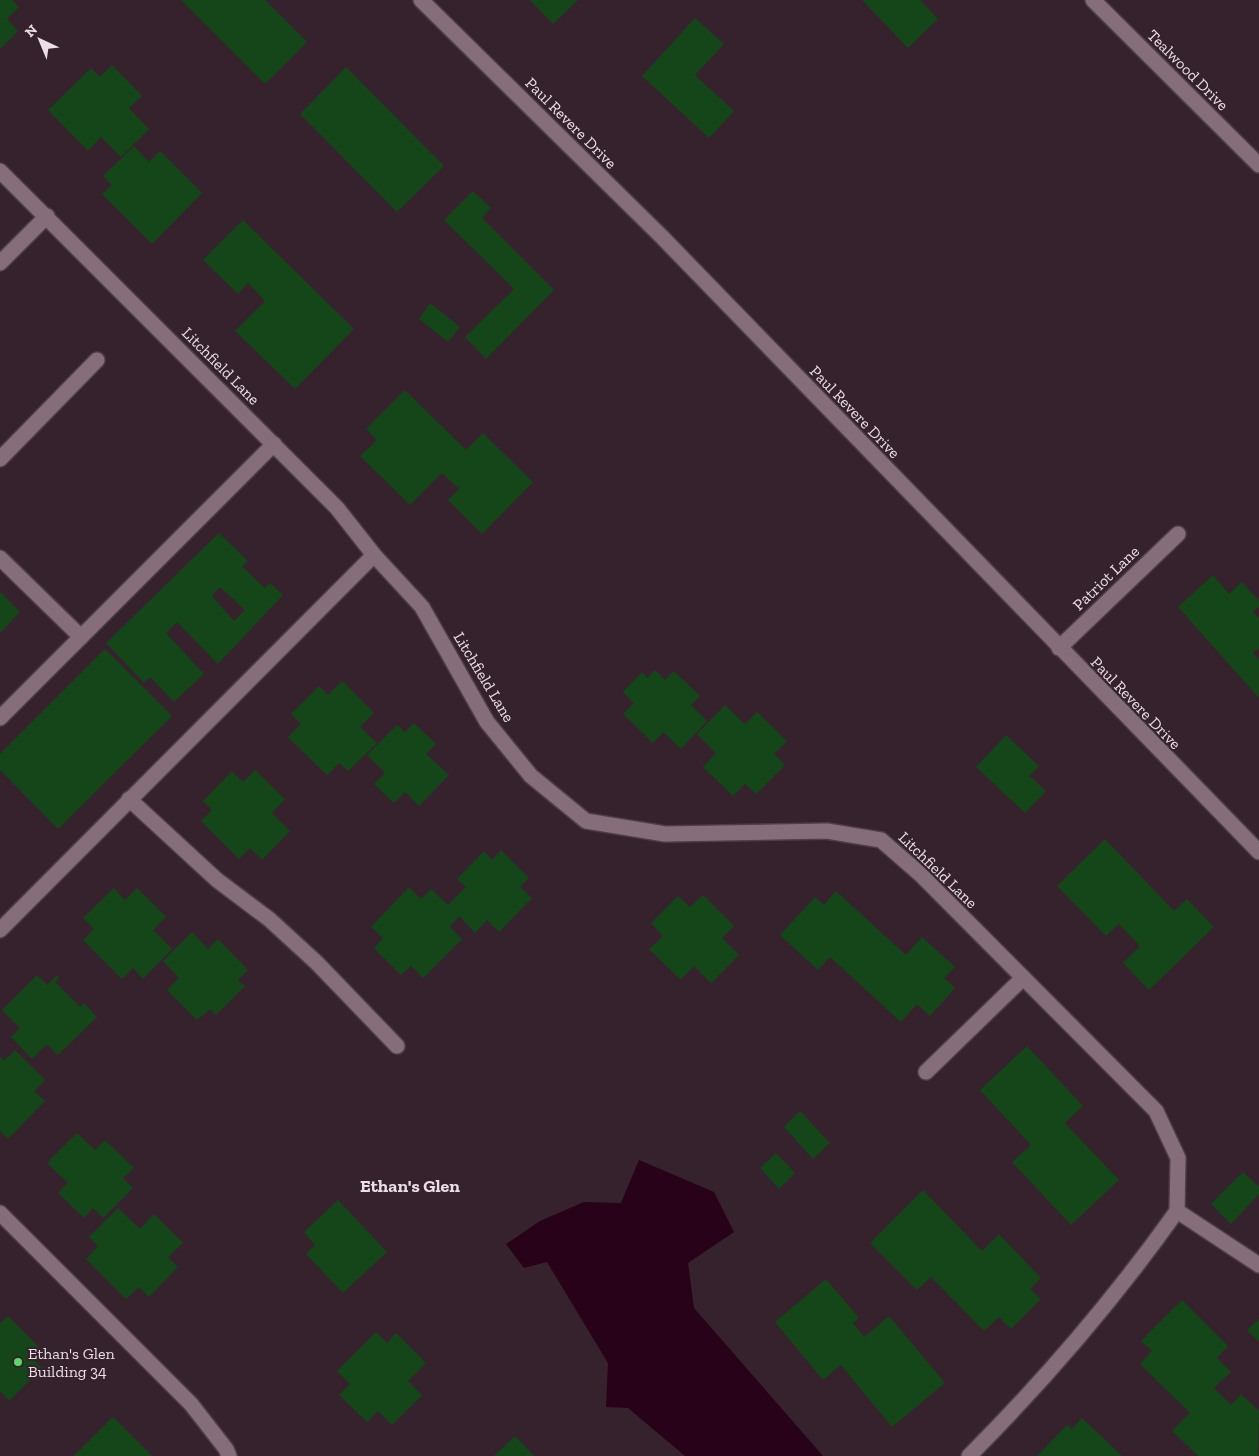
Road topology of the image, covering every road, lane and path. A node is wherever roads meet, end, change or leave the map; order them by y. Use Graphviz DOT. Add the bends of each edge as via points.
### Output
graph roads {
  1 [pos="421,0"];
  2 [pos="1093,0"];
  3 [pos="1259,166"];
  4 [pos="0,171"];
  5 [pos="47,216"];
  6 [pos="0,263"];
  7 [pos="97,360"];
  8 [pos="274,444"];
  9 [pos="0,459"];
  10 [pos="1178,534"];
  11 [pos="374,555"];
  12 [pos="0,558"];
  13 [pos="81,637"];
  14 [pos="1059,648"];
  15 [pos="0,718"];
  16 [pos="129,799"];
  17 [pos="1259,852"];
  18 [pos="0,930"];
  19 [pos="1023,978"];
  20 [pos="397,1046"];
  21 [pos="926,1072"];
  22 [pos="1177,1211"];
  23 [pos="0,1213"];
  24 [pos="1259,1265"];
  25 [pos="229,1456"];
  26 [pos="969,1456"];
  1 -- 14 [label="street, Paul Revere Drive" via="662,238"];
  2 -- 3 [label="street, Tealwood Drive"];
  4 -- 5 [label="street, Litchfield Lane"];
  5 -- 6 [label="street"];
  5 -- 8 [label="street, Litchfield Lane"];
  7 -- 9 [label="street"];
  8 -- 11 [label="street, Litchfield Lane" via="337,508"];
  8 -- 13 [label="street"];
  10 -- 14 [label="street, Patriot Lane"];
  11 -- 16 [label="street"];
  11 -- 19 [label="street, Litchfield Lane" via="422,607 487,722 531,776 586,821 665,834 827,830 880,840 920,874"];
  12 -- 13 [label="street"];
  13 -- 15 [label="street"];
  14 -- 17 [label="street, Paul Revere Drive"];
  16 -- 18 [label="street"];
  16 -- 20 [label="street" via="217,880 283,931"];
  19 -- 21 [label="street"];
  19 -- 22 [label="street, Litchfield Lane" via="1156,1111 1178,1158"];
  22 -- 24 [label="street"];
  22 -- 26 [label="street" via="1148,1252 1067,1349"];
  23 -- 25 [label="street" via="191,1404"];
}
